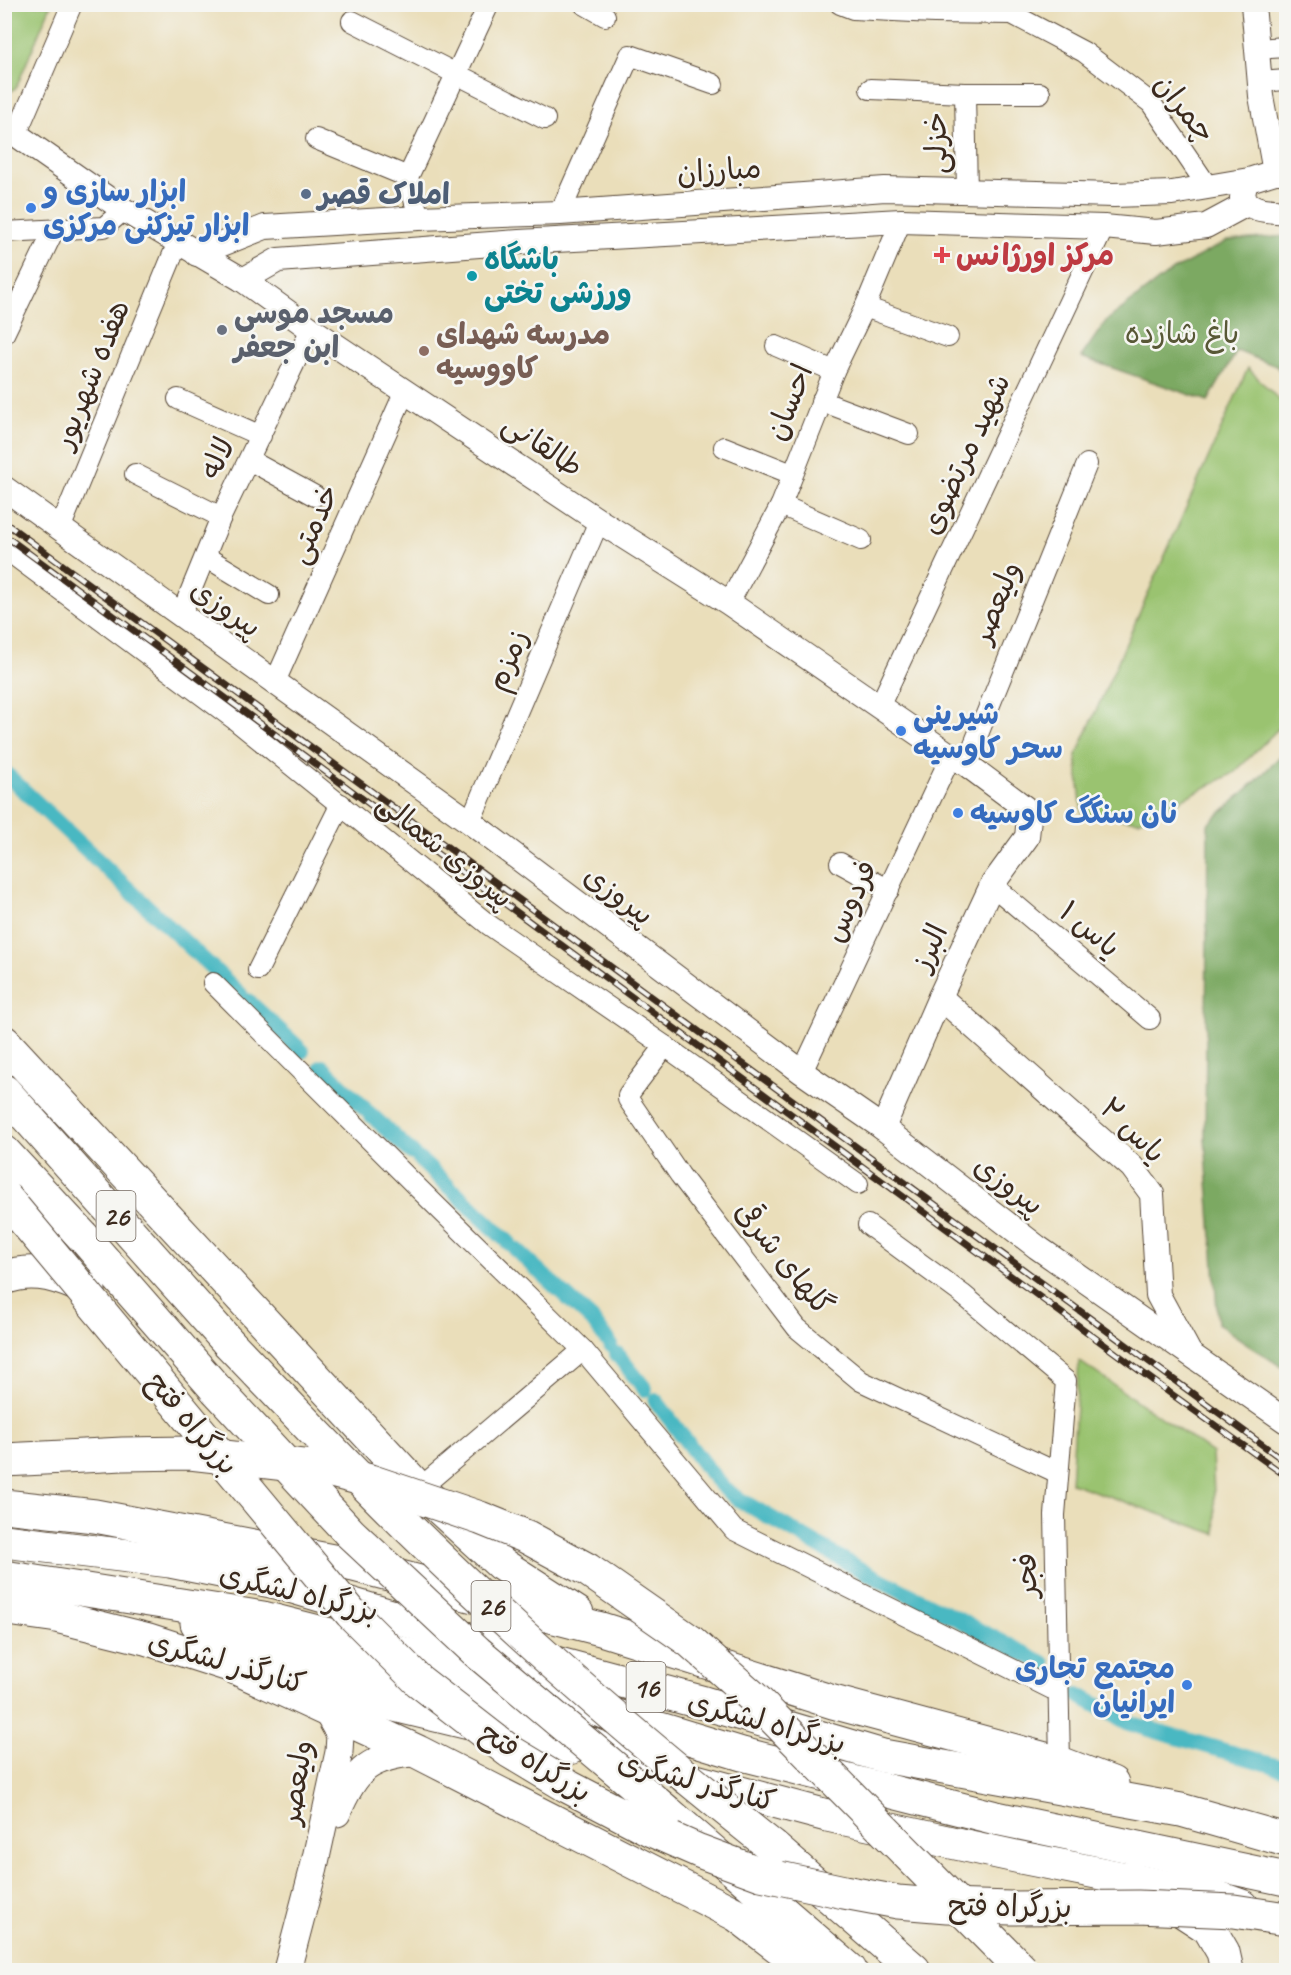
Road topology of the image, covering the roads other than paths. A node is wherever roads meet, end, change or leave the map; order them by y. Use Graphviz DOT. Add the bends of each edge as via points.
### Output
graph roads {
  1 [pos="72,4"];
  2 [pos="489,4"];
  3 [pos="584,4"];
  4 [pos="1253,4"];
  5 [pos="849,6"];
  6 [pos="935,9"];
  7 [pos="1013,9"];
  8 [pos="605,16"];
  9 [pos="352,21"];
  10 [pos="1287,47"];
  11 [pos="1257,49"];
  12 [pos="458,74"];
  13 [pos="1287,80"];
  14 [pos="1260,82"];
  15 [pos="713,84"];
  16 [pos="870,89"];
  17 [pos="964,93"];
  18 [pos="1040,93"];
  19 [pos="545,119"];
  20 [pos="9,133"];
  21 [pos="316,139"];
  22 [pos="1281,172"];
  23 [pos="408,177"];
  24 [pos="1249,180"];
  25 [pos="1208,187"];
  26 [pos="903,190"];
  27 [pos="967,192"];
  28 [pos="1247,204"];
  29 [pos="124,210"];
  30 [pos="1287,212"];
  31 [pos="560,213"];
  32 [pos="419,218"];
  33 [pos="902,221"];
  34 [pos="265,227"];
  35 [pos="1104,227"];
  36 [pos="54,230"];
  37 [pos="4,232"];
  38 [pos="188,248"];
  39 [pos="278,260"];
  40 [pos="243,280"];
  41 [pos="866,307"];
  42 [pos="311,329"];
  43 [pos="4,334"];
  44 [pos="948,337"];
  45 [pos="776,346"];
  46 [pos="834,370"];
  47 [pos="405,391"];
  48 [pos="178,399"];
  49 [pos="821,401"];
  50 [pos="909,434"];
  51 [pos="261,436"];
  52 [pos="724,447"];
  53 [pos="249,460"];
  54 [pos="1087,464"];
  55 [pos="135,474"];
  56 [pos="792,474"];
  57 [pos="4,488"];
  58 [pos="315,496"];
  59 [pos="781,506"];
  60 [pos="221,517"];
  61 [pos="599,521"];
  62 [pos="60,529"];
  63 [pos="861,540"];
  64 [pos="4,548"];
  65 [pos="206,556"];
  66 [pos="269,595"];
  67 [pos="729,603"];
  68 [pos="181,615"];
  69 [pos="275,682"];
  70 [pos="879,707"];
  71 [pos="958,760"];
  72 [pos="1015,800"];
  73 [pos="340,804"];
  74 [pos="470,822"];
  75 [pos="840,863"];
  76 [pos="992,885"];
  77 [pos="889,890"];
  78 [pos="258,970"];
  79 [pos="213,983"];
  80 [pos="940,997"];
  81 [pos="1150,1019"];
  82 [pos="4,1042"];
  83 [pos="665,1046"];
  84 [pos="802,1072"];
  85 [pos="4,1090"];
  86 [pos="883,1128"];
  87 [pos="4,1152"];
  88 [pos="858,1184"];
  89 [pos="4,1196"];
  90 [pos="868,1225"];
  91 [pos="4,1278"];
  92 [pos="583,1350"];
  93 [pos="1192,1356"];
  94 [pos="216,1389"];
  95 [pos="1287,1421"];
  96 [pos="4,1460"];
  97 [pos="1058,1473"];
  98 [pos="419,1489"];
  99 [pos="4,1490"];
  100 [pos="4,1506"];
  101 [pos="94,1516"];
  102 [pos="4,1540"];
  103 [pos="4,1577"];
  104 [pos="110,1593"];
  105 [pos="4,1609"];
  106 [pos="601,1629"];
  107 [pos="234,1667"];
  108 [pos="1058,1692"];
  109 [pos="326,1710"];
  110 [pos="418,1752"];
  111 [pos="1060,1762"];
  112 [pos="649,1767"];
  113 [pos="1181,1810"];
  114 [pos="1287,1840"];
  115 [pos="314,1867"];
  116 [pos="1132,1878"];
  117 [pos="1287,1879"];
  118 [pos="1287,1920"];
  119 [pos="287,1971"];
  120 [pos="809,1971"];
  121 [pos="850,1971"];
  122 [pos="914,1971"];
  123 [pos="1022,1971"];
  124 [pos="1227,1971"];
  1 -- 20 [label="street"];
  2 -- 12 [label="street"];
  3 -- 8 [label="street"];
  4 -- 11 [label="street"];
  5 -- 6 [label="street, چمران"];
  6 -- 7 [label="street, چمران"];
  7 -- 25 [label="street, چمران" via="1084,52 1151,104"];
  9 -- 12 [label="street"];
  10 -- 11 [label="street"];
  11 -- 14 [label="street"];
  12 -- 19 [label="street"];
  12 -- 23 [label="street"];
  13 -- 14 [label="street"];
  14 -- 22 [label="street"];
  15 -- 31 [label="street" via="630,55"];
  16 -- 17 [label="street, خزلی"];
  17 -- 18 [label="street, خزلی"];
  17 -- 27 [label="street, خزلی"];
  20 -- 29 [label="street, طالقانی"];
  21 -- 23 [label="street"];
  22 -- 24 [label="street, مبارزان"];
  23 -- 32 [label="street"];
  24 -- 25 [label="street, مبارزان"];
  24 -- 28 [label="street" via="1242,198"];
  25 -- 27 [label="street, مبارزان" via="1114,195"];
  26 -- 27 [label="street, مبارزان"];
  26 -- 31 [label="street, مبارزان"];
  26 -- 33 [label="street"];
  28 -- 30 [label="street"];
  28 -- 35 [label="street, مبارزان" via="1206,225 1156,232"];
  29 -- 36 [label="street" via="104,227"];
  29 -- 38 [label="street, طالقانی"];
  31 -- 32 [label="street, مبارزان"];
  32 -- 34 [label="street, مبارزان"];
  33 -- 35 [label="street, مبارزان"];
  33 -- 39 [label="street, مبارزان"];
  33 -- 41 [label="street, احسان"];
  34 -- 38 [label="street, مبارزان"];
  34 -- 39 [label="street"];
  35 -- 70 [label="street, شهید مرتضوی"];
  36 -- 37 [label="street"];
  36 -- 43 [label="street"];
  38 -- 40 [label="street, طالقانی"];
  38 -- 62 [label="street, هفده شهریور"];
  39 -- 40 [label="street, مبارزان"];
  40 -- 42 [label="street, طالقانی"];
  41 -- 44 [label="street"];
  41 -- 46 [label="street, احسان"];
  42 -- 47 [label="street, طالقانی"];
  42 -- 51 [label="street, لاله"];
  45 -- 46 [label="street"];
  46 -- 49 [label="street, احسان"];
  47 -- 61 [label="street, طالقانی"];
  47 -- 69 [label="street, خدمتی"];
  48 -- 51 [label="street"];
  49 -- 50 [label="street"];
  49 -- 56 [label="street, احسان"];
  51 -- 53 [label="street, لاله"];
  52 -- 56 [label="street"];
  53 -- 58 [label="street"];
  53 -- 60 [label="street, لاله"];
  54 -- 71 [label="street, ولیعصر"];
  55 -- 60 [label="street"];
  56 -- 59 [label="street, احسان"];
  57 -- 62 [label="street, پیروزی"];
  59 -- 63 [label="street"];
  59 -- 67 [label="street, احسان"];
  60 -- 65 [label="street, لاله"];
  61 -- 67 [label="street, طالقانی"];
  61 -- 74 [label="street, زمزم"];
  62 -- 68 [label="street, پیروزی"];
  64 -- 73 [label="street, پیروزی شمالی" via="234,719"];
  65 -- 66 [label="street"];
  65 -- 68 [label="street, لاله"];
  67 -- 70 [label="street, طالقانی"];
  68 -- 69 [label="street, پیروزی"];
  69 -- 74 [label="street, پیروزی"];
  70 -- 71 [label="street, طالقانی"];
  71 -- 72 [label="street, طالقانی"];
  71 -- 77 [label="street, فردوس"];
  72 -- 76 [label="street, البرز" via="1029,818 1027,837"];
  73 -- 78 [label="street"];
  73 -- 83 [label="street, پیروزی شمالی" via="489,925"];
  74 -- 84 [label="street, پیروزی"];
  75 -- 77 [label="street"];
  76 -- 80 [label="street, البرز"];
  76 -- 81 [label="street, یاس ۱"];
  77 -- 84 [label="street, فردوس"];
  79 -- 92 [label="street"];
  80 -- 86 [label="street, البرز"];
  80 -- 93 [label="street, یاس ۲" via="1132,1167 1152,1194 1158,1295"];
  82 -- 98 [label="highway"];
  83 -- 88 [label="street, پیروزی شمالی"];
  83 -- 97 [label="street, گلهای شرقی" via="628,1095 629,1102 797,1328 861,1381"];
  84 -- 86 [label="street, پیروزی"];
  85 -- 122 [label="highway, 26, bridge" via="228,1342 414,1533 521,1635"];
  86 -- 93 [label="street, پیروزی" via="1037,1247"];
  87 -- 94 [label="highway, 26"];
  89 -- 118 [label="highway, بزرگراه فتح, bridge" via="351,1613 419,1681 509,1751 569,1787 699,1851 761,1874 844,1892 947,1906 1138,1907 1234,1911"];
  90 -- 97 [label="street, فجر" via="962,1294 1062,1377 1066,1386"];
  91 -- 94 [label="highway" via="35,1273 59,1276 111,1301"];
  92 -- 98 [label="street"];
  92 -- 108 [label="street" via="734,1530"];
  93 -- 95 [label="street, پیروزی"];
  94 -- 121 [label="highway, 26, bridge" via="350,1533 477,1652"];
  96 -- 123 [label="highway, bridge" via="190,1453 320,1468 370,1481 527,1537 588,1570 690,1641 754,1698"];
  97 -- 108 [label="street, فجر"];
  98 -- 106 [label="highway" via="501,1564"];
  99 -- 101 [label="highway"];
  100 -- 101 [label="highway"];
  101 -- 106 [label="highway" via="354,1565"];
  102 -- 113 [label="highway, بزرگراه لشگری / 16" via="170,1561 276,1582 883,1756"];
  103 -- 104 [label="highway, بزرگراه لشگری / 16"];
  104 -- 112 [label="highway" via="280,1652 521,1717"];
  104 -- 117 [label="highway, بزرگراه لشگری / 16" via="263,1618 453,1666 742,1754 996,1818"];
  105 -- 107 [label="main road, کنارگذر لشگری" via="54,1616 147,1639"];
  106 -- 111 [label="highway" via="833,1702"];
  107 -- 109 [label="highway"];
  107 -- 112 [label="main road, کنارگذر لشگری"];
  108 -- 111 [label="street, فجر"];
  109 -- 110 [label="highway"];
  109 -- 115 [label="main road, ولیعصر" via="340,1735 339,1752"];
  110 -- 115 [label="main road, ولیعصر" via="374,1761 355,1777"];
  110 -- 120 [label="highway" via="737,1915"];
  111 -- 113 [label="highway"];
  112 -- 116 [label="main road, کنارگذر لشگری" via="825,1815"];
  113 -- 114 [label="highway, بزرگراه لشگری / 16"];
  115 -- 119 [label="main road, ولیعصر"];
  116 -- 118 [label="main road, کنارگذر لشگری" via="1215,1896"];
  116 -- 124 [label="highway" via="1209,1928 1223,1952"];
}
